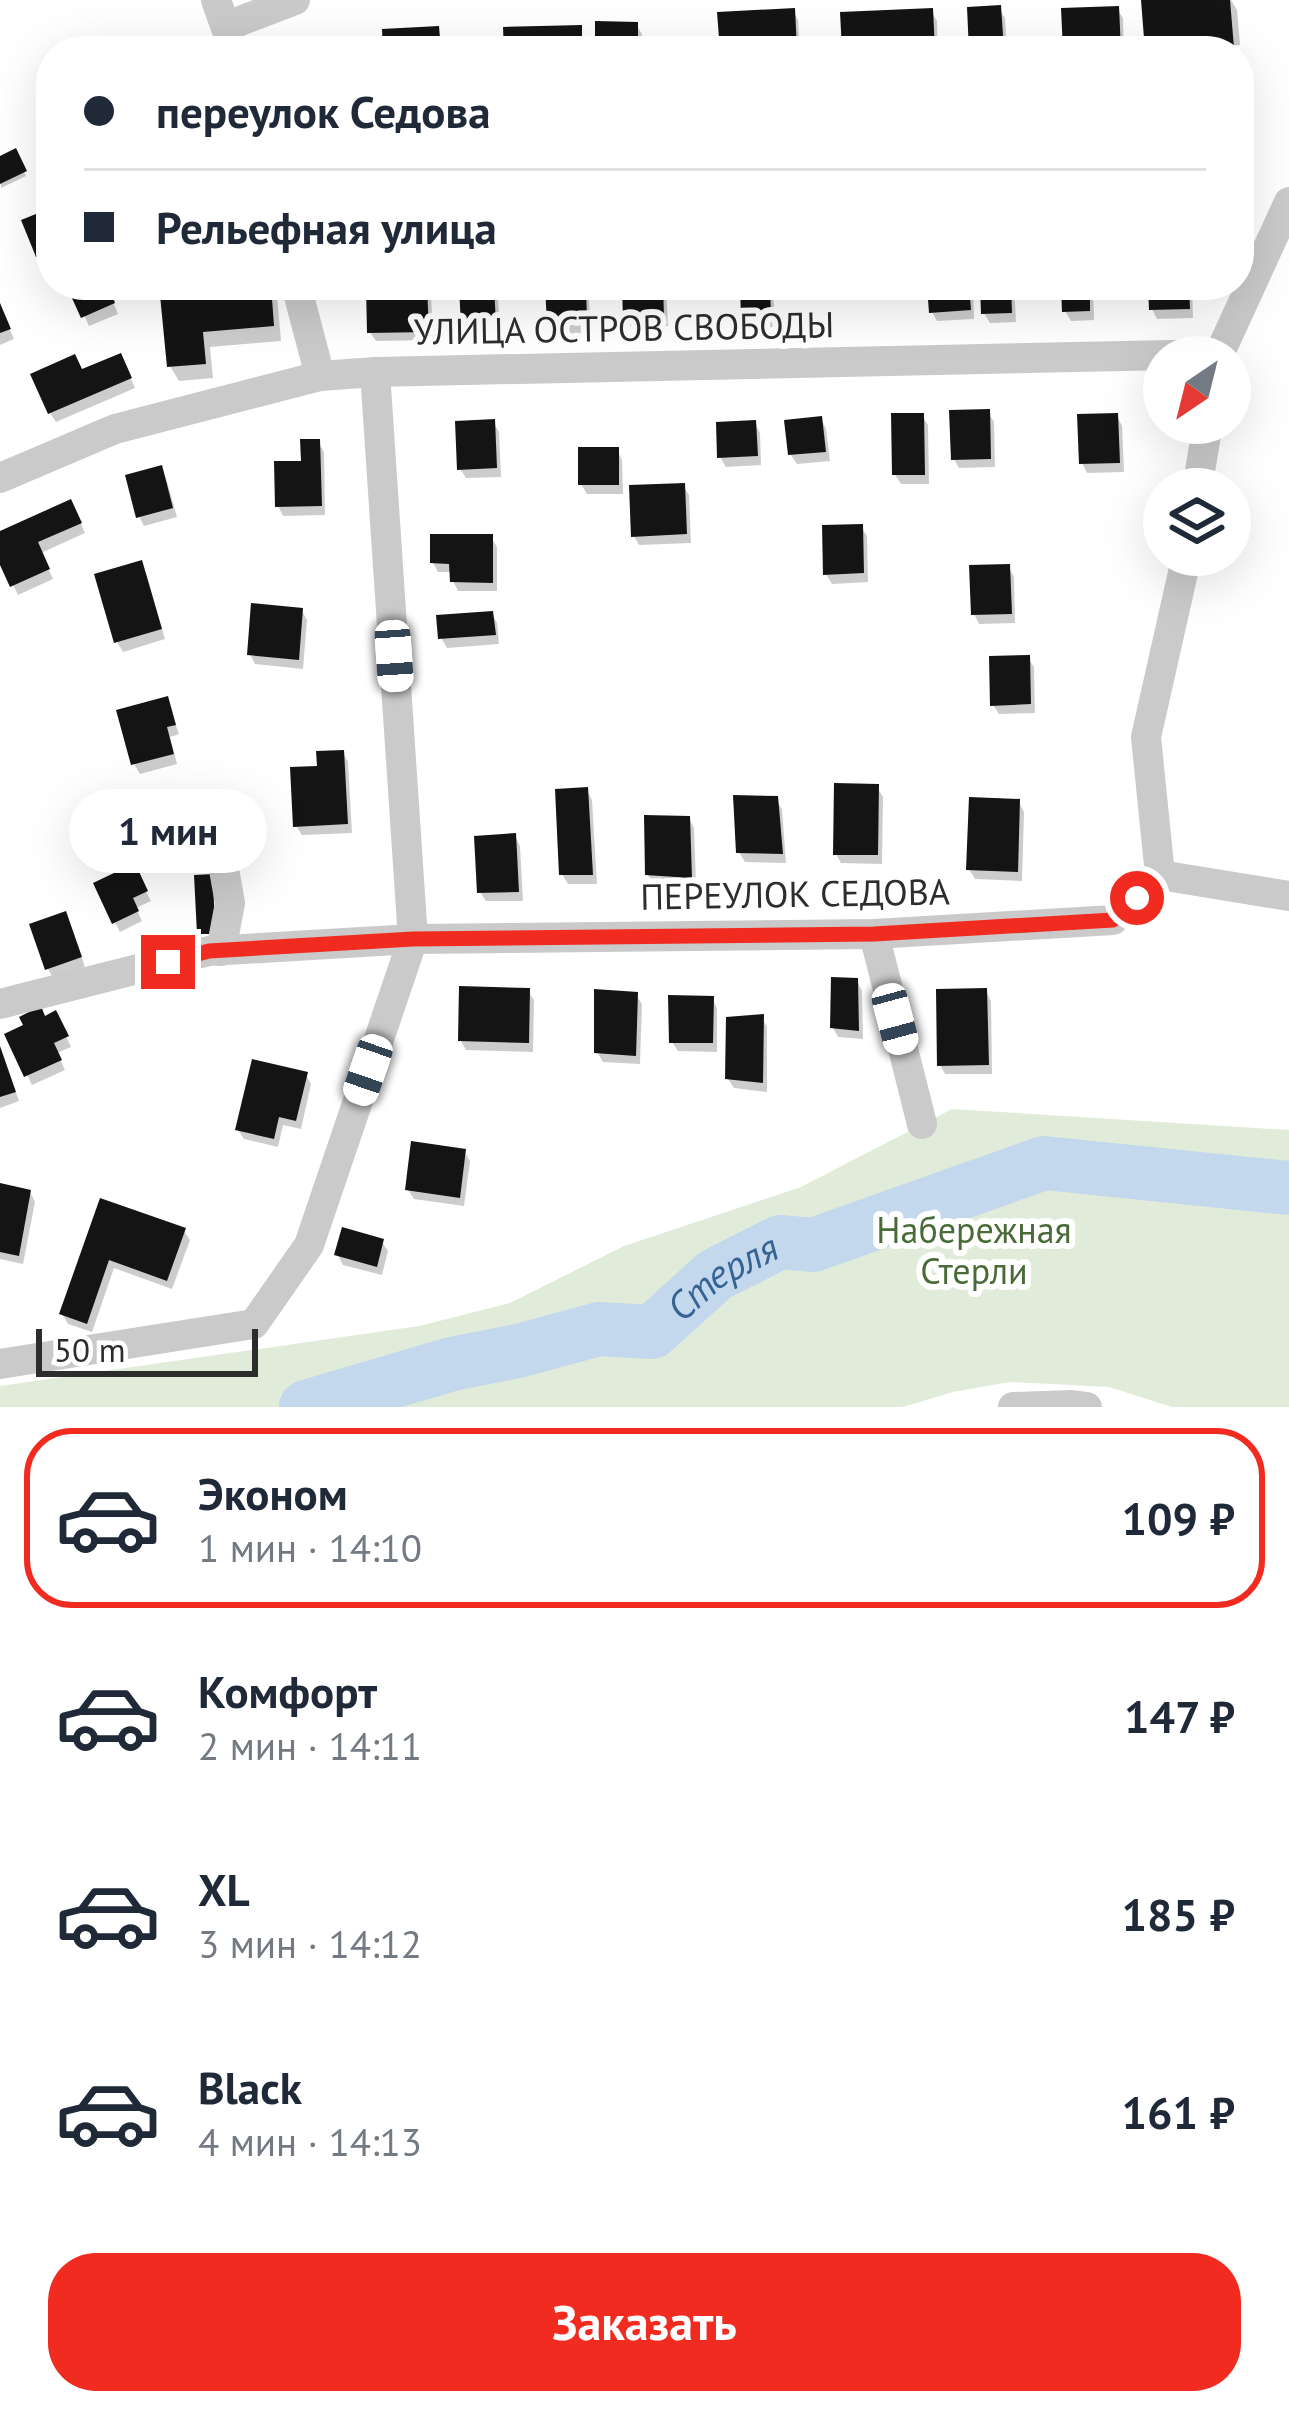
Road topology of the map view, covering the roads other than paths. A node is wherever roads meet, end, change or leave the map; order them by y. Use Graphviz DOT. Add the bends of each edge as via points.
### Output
graph roads {
  1 [pos="296,0"];
  2 [pos="226,26"];
  3 [pos="1289,202"];
  4 [pos="1254,277"];
  5 [pos="300,300"];
  6 [pos="1244,300"];
  7 [pos="1227,336"];
  8 [pos="1143,357"];
  9 [pos="375,372"];
  10 [pos="320,376"];
  11 [pos="0,478"];
  12 [pos="1181,576"];
  13 [pos="197,809"];
  14 [pos="1160,875"];
  15 [pos="1289,896"];
  16 [pos="874,934"];
  17 [pos="413,939"];
  18 [pos="221,951"];
  19 [pos="2,996"];
  20 [pos="922,1124"];
  21 [pos="0,1364"];
  22 [pos="1013,1407"];
  23 [pos="1087,1407"];
  1 -- 2 [label="street"];
  3 -- 4 [label="street"];
  5 -- 10 [label="street"];
  6 -- 7 [label="street"];
  8 -- 9 [label="street, УЛИЦА ОСТРОВ СВОБОДЫ"];
  9 -- 10 [label="street, УЛИЦА ОСТРОВ СВОБОДЫ"];
  9 -- 17 [label="street"];
  10 -- 11 [label="street, УЛИЦА ОСТРОВ СВОБОДЫ" via="115,429"];
  12 -- 14 [label="street" via="1146,737"];
  13 -- 18 [label="street" via="223,864 230,903"];
  14 -- 15 [label="street"];
  14 -- 16 [label="street, ПЕРЕУЛОК СЕДОВА" via="1113,920"];
  16 -- 17 [label="street, ПЕРЕУЛОК СЕДОВА"];
  16 -- 20 [label="street"];
  17 -- 18 [label="street, ПЕРЕУЛОК СЕДОВА"];
  17 -- 21 [label="street" via="308,1245 254,1324"];
  18 -- 19 [label="street, ПЕРЕУЛОК СЕДОВА"];
  22 -- 23 [label="street"];
}
